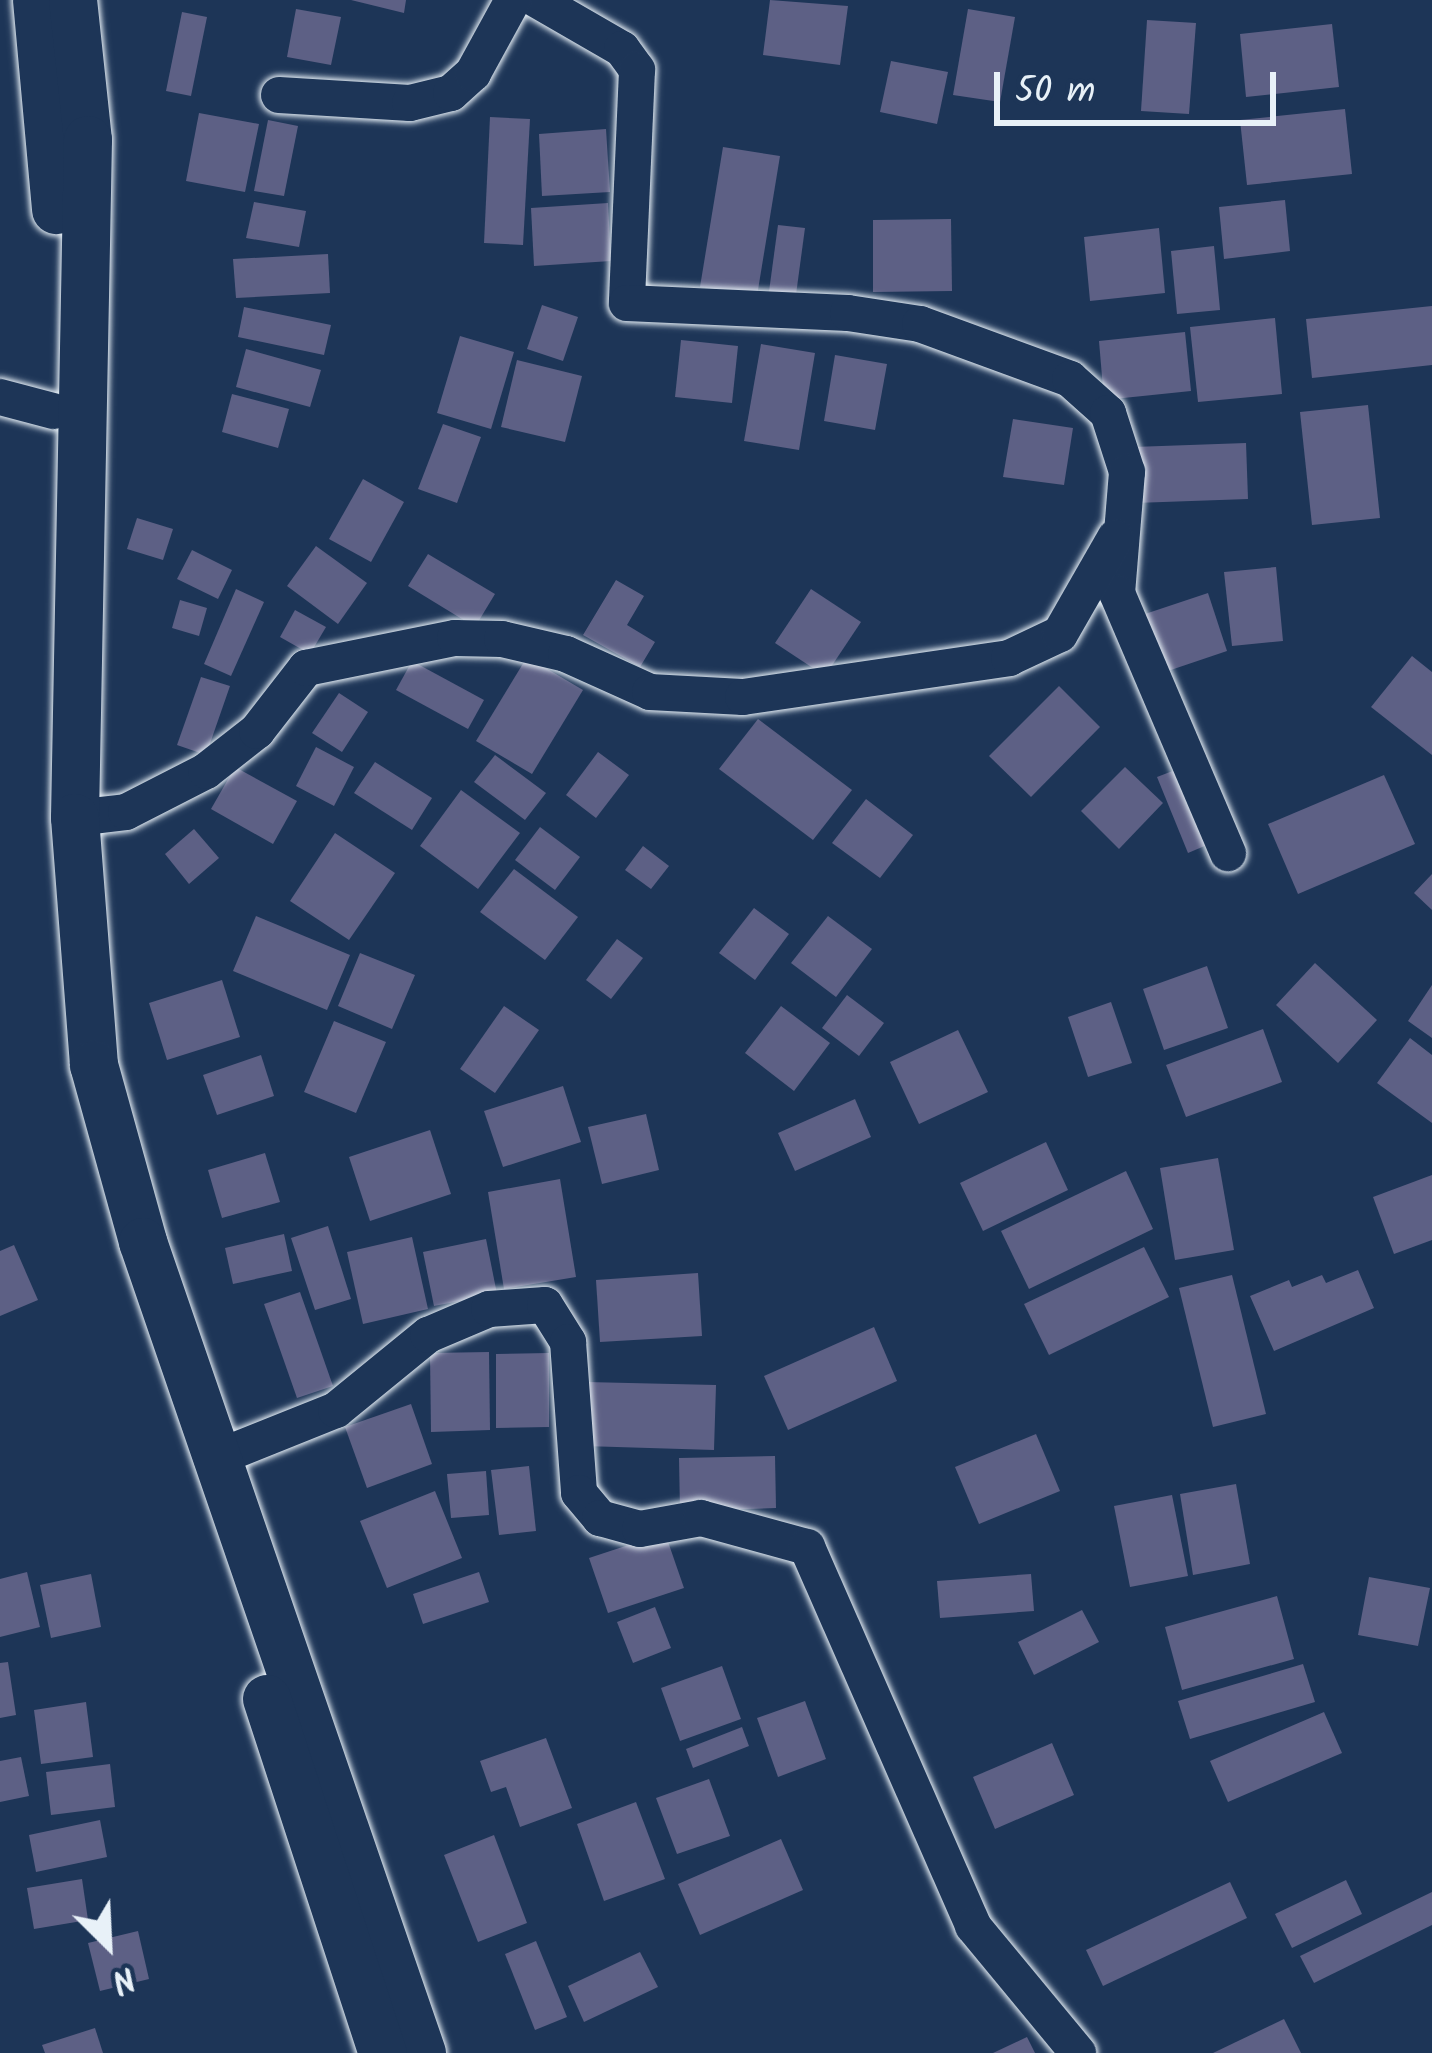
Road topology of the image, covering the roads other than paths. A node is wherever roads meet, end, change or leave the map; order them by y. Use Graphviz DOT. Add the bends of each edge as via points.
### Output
graph roads {
  1 [pos="37,0"];
  2 [pos="73,0"];
  3 [pos="537,2"];
  4 [pos="279,95"];
  5 [pos="0,397"];
  6 [pos="53,411"];
  7 [pos="1119,530"];
  8 [pos="75,818"];
  9 [pos="1228,853"];
  10 [pos="216,1458"];
  11 [pos="383,2053"];
  12 [pos="422,2053"];
  13 [pos="1078,2053"];
  1 -- 6 [label="main road" via="55,160"];
  2 -- 8 [label="main road" via="88,140"];
  3 -- 4 [label="street" via="451,93 410,103"];
  3 -- 7 [label="street" via="622,49 637,70 627,303 899,320 1070,379 1108,413 1127,472"];
  5 -- 6 [label="street"];
  6 -- 11 [label="main road" via="44,823 66,1072 172,1424"];
  7 -- 8 [label="street" via="1079,607 1040,649 742,698 650,692 566,654 502,638 455,638 306,668 257,731 206,771 126,812"];
  7 -- 9 [label="street" via="1117,593"];
  8 -- 10 [label="main road" via="94,1065"];
  10 -- 12 [label="main road"];
  10 -- 13 [label="street" via="335,1410 428,1335 488,1309 545,1305 568,1342 579,1492 600,1518 640,1529 701,1518 807,1547 973,1926"];
}
